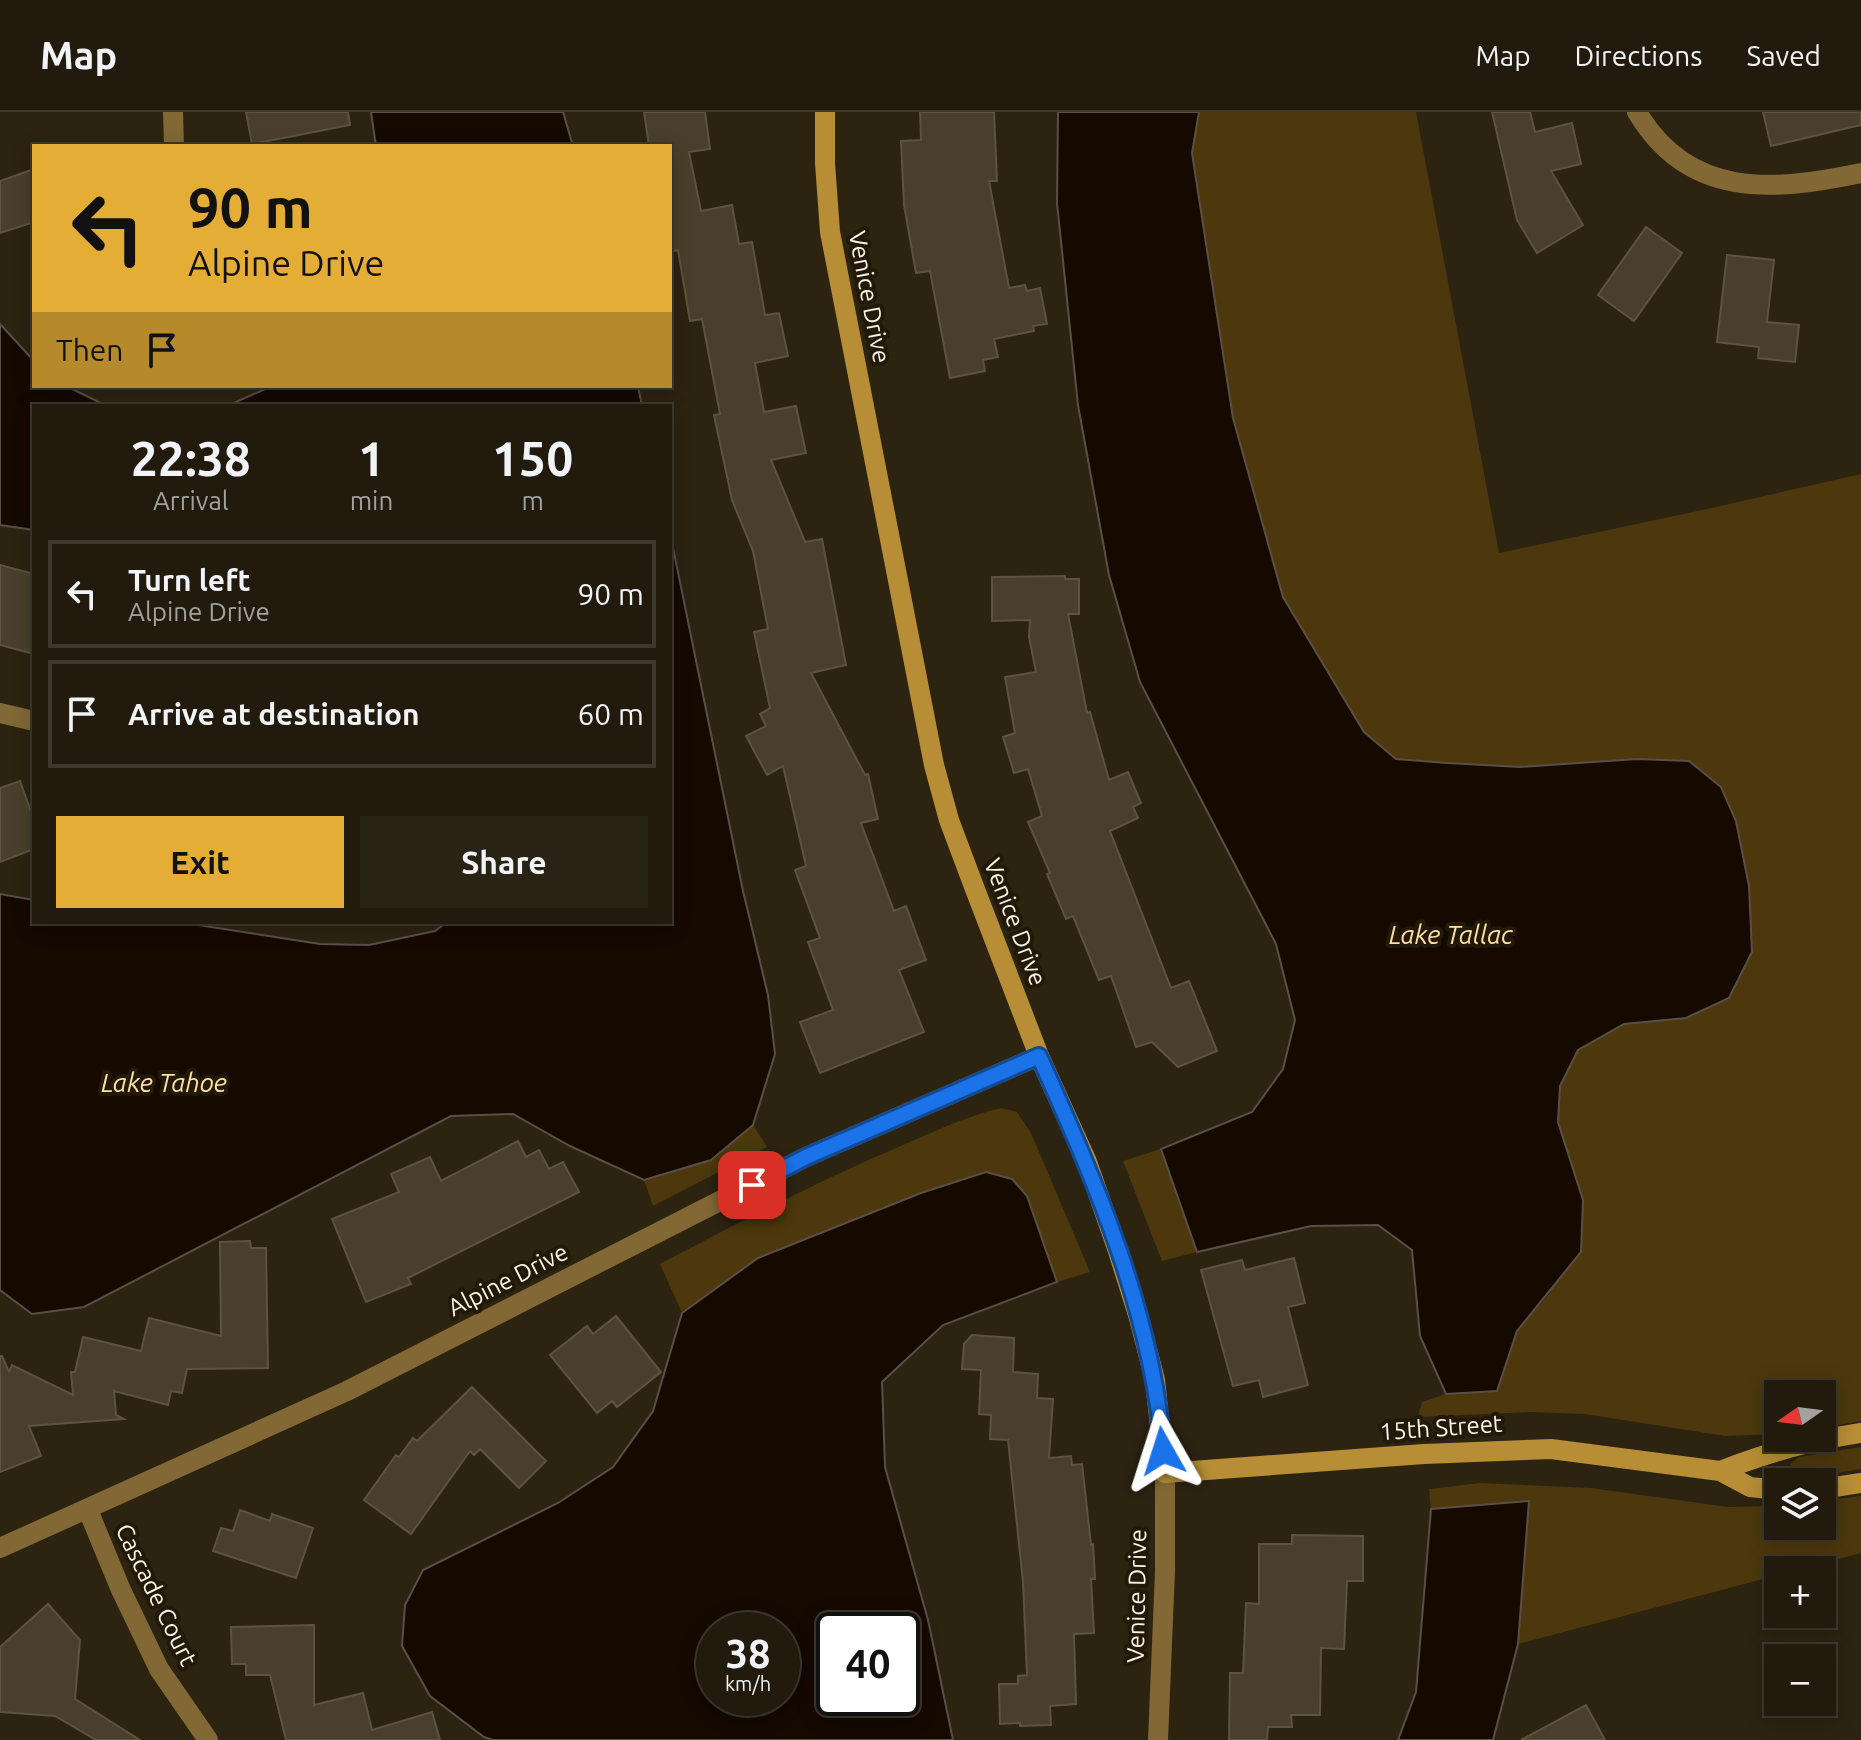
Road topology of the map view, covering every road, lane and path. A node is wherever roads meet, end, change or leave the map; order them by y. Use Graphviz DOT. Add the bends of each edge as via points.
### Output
graph roads {
  1 [pos="173,112"];
  2 [pos="825,112"];
  3 [pos="1637,112"];
  4 [pos="174,144"];
  5 [pos="1861,173"];
  6 [pos="0,713"];
  7 [pos="32,721"];
  8 [pos="1039,1056"];
  9 [pos="1861,1433"];
  10 [pos="1720,1471"];
  11 [pos="1165,1473"];
  12 [pos="1861,1483"];
  13 [pos="1836,1487"];
  14 [pos="1764,1488"];
  15 [pos="88,1510"];
  16 [pos="0,1548"];
  17 [pos="208,1740"];
  18 [pos="1158,1740"];
  1 -- 4 [label="street"];
  2 -- 8 [label="street, Venice Drive" via="830,232 934,765 949,820"];
  3 -- 5 [label="street" via="1678,159 1737,184 1780,185"];
  6 -- 7 [label="street"];
  8 -- 11 [label="street, Venice Drive" via="1087,1162 1139,1318 1155,1380"];
  8 -- 15 [label="street, Alpine Drive" via="806,1157 347,1391"];
  9 -- 10 [label="street, 15th Street" via="1786,1447"];
  10 -- 11 [label="street, 15th Street" via="1538,1449"];
  10 -- 14 [label="street, 15th Street"];
  11 -- 18 [label="street, Venice Drive"];
  12 -- 13 [label="street"];
  15 -- 16 [label="street, Alpine Drive"];
  15 -- 17 [label="street, Cascade Court" via="159,1669"];
}
